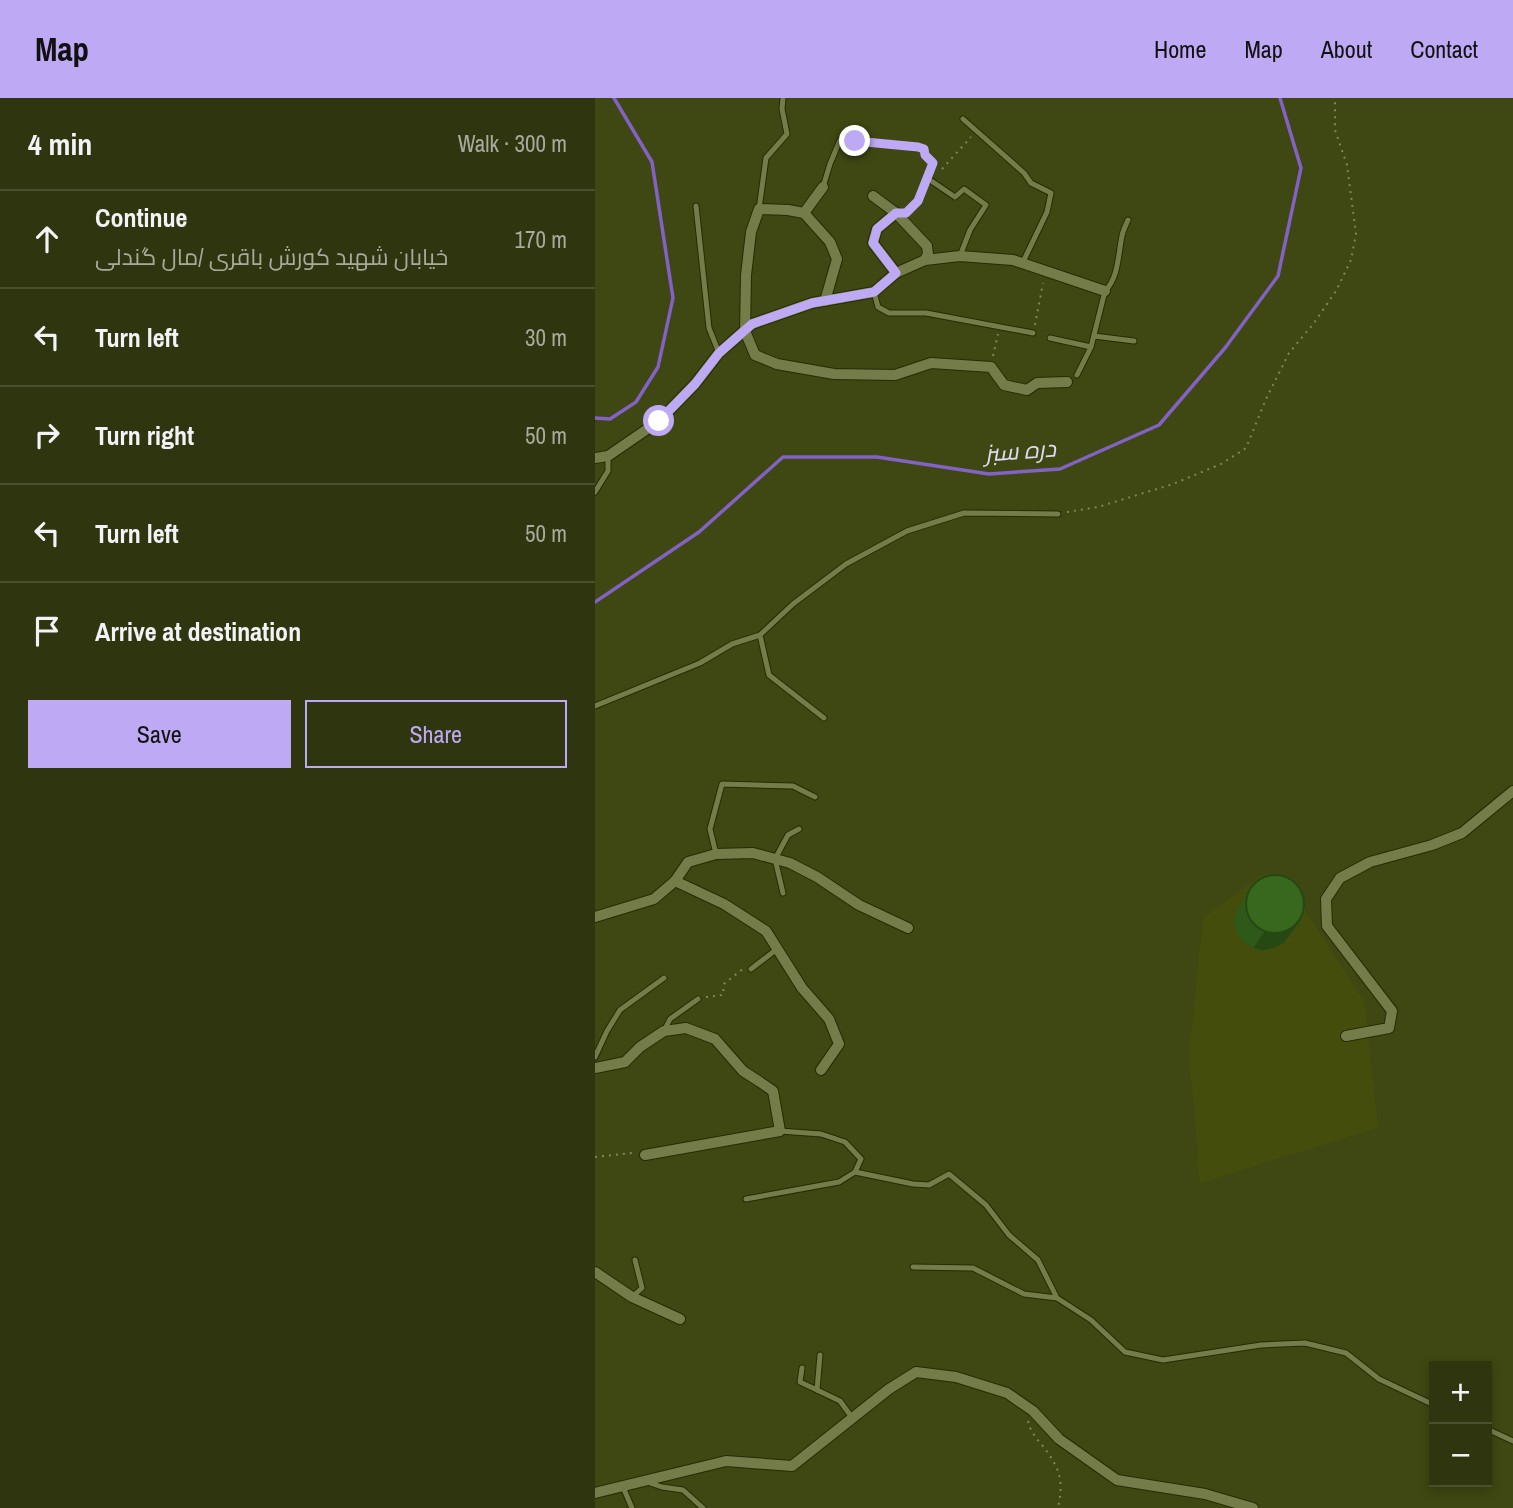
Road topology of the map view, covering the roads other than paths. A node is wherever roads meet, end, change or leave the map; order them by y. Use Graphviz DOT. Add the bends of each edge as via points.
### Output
graph roads {
  1 [pos="783,98"];
  2 [pos="963,119"];
  3 [pos="918,147"];
  4 [pos="933,163"];
  5 [pos="927,178"];
  6 [pos="823,187"];
  7 [pos="873,196"];
  8 [pos="696,206"];
  9 [pos="759,209"];
  10 [pos="804,213"];
  11 [pos="896,213"];
  12 [pos="1128,220"];
  13 [pos="960,256"];
  14 [pos="925,260"];
  15 [pos="1023,264"];
  16 [pos="896,273"];
  17 [pos="1105,291"];
  18 [pos="874,292"];
  19 [pos="825,301"];
  20 [pos="745,331"];
  21 [pos="1033,333"];
  22 [pos="1094,336"];
  23 [pos="1049,338"];
  24 [pos="1134,341"];
  25 [pos="1091,347"];
  26 [pos="719,353"];
  27 [pos="1072,378"];
  28 [pos="608,456"];
  29 [pos="595,458"];
  30 [pos="595,492"];
  31 [pos="1058,514"];
  32 [pos="760,635"];
  33 [pos="595,706"];
  34 [pos="824,718"];
  35 [pos="1513,791"];
  36 [pos="815,797"];
  37 [pos="799,829"];
  38 [pos="716,854"];
  39 [pos="775,859"];
  40 [pos="675,881"];
  41 [pos="783,893"];
  42 [pos="595,917"];
  43 [pos="908,928"];
  44 [pos="777,949"];
  45 [pos="751,970"];
  46 [pos="664,978"];
  47 [pos="698,999"];
  48 [pos="664,1031"];
  49 [pos="1346,1036"];
  50 [pos="595,1057"];
  51 [pos="595,1068"];
  52 [pos="821,1070"];
  53 [pos="780,1131"];
  54 [pos="645,1155"];
  55 [pos="855,1172"];
  56 [pos="746,1199"];
  57 [pos="635,1260"];
  58 [pos="913,1267"];
  59 [pos="595,1272"];
  60 [pos="632,1297"];
  61 [pos="1058,1298"];
  62 [pos="680,1319"];
  63 [pos="820,1355"];
  64 [pos="802,1368"];
  65 [pos="817,1390"];
  66 [pos="1429,1403"];
  67 [pos="853,1419"];
  68 [pos="1492,1431"];
  69 [pos="1513,1441"];
  70 [pos="645,1481"];
  71 [pos="623,1487"];
  72 [pos="595,1493"];
  73 [pos="632,1508"];
  74 [pos="703,1508"];
  75 [pos="1253,1508"];
  1 -- 9 [label="lane" via="787,134 766,158"];
  2 -- 15 [label="lane" via="1031,183 1051,193"];
  3 -- 6 [label="lane" via="840,140"];
  4 -- 5 [label="lane"];
  5 -- 11 [label="lane" via="918,201 906,213"];
  5 -- 13 [label="lane" via="955,197 964,189 986,205"];
  6 -- 10 [label="street"];
  7 -- 11 [label="street"];
  8 -- 26 [label="lane" via="709,328"];
  9 -- 10 [label="street"];
  9 -- 20 [label="street" via="746,275"];
  10 -- 19 [label="street" via="830,242 837,259"];
  11 -- 14 [label="street" via="927,246"];
  11 -- 16 [label="street" via="877,229 873,243"];
  12 -- 17 [label="lane" via="1111,285"];
  13 -- 14 [label="street"];
  13 -- 15 [label="street"];
  14 -- 16 [label="street"];
  15 -- 17 [label="street"];
  16 -- 18 [label="street"];
  17 -- 22 [label="lane"];
  18 -- 19 [label="street"];
  18 -- 21 [label="lane" via="878,307 889,313 926,313"];
  19 -- 20 [label="street" via="752,324"];
  20 -- 26 [label="street"];
  20 -- 27 [label="street" via="755,355 777,364 834,374 895,375 931,363 991,368 1004,385 1027,390 1037,383"];
  22 -- 24 [label="lane"];
  22 -- 25 [label="lane"];
  23 -- 25 [label="lane"];
  25 -- 27 [label="lane"];
  26 -- 28 [label="street" via="659,421"];
  28 -- 29 [label="street"];
  28 -- 30 [label="lane" via="608,471"];
  31 -- 32 [label="lane" via="964,513 907,531 846,564"];
  32 -- 33 [label="lane"];
  32 -- 34 [label="lane" via="769,675"];
  35 -- 49 [label="street" via="1462,833 1370,862 1340,878 1326,899 1327,926 1392,1011 1389,1028"];
  36 -- 38 [label="lane" via="793,786 722,784 710,829"];
  37 -- 39 [label="lane" via="788,835"];
  38 -- 39 [label="street" via="753,853"];
  38 -- 40 [label="street" via="688,862"];
  39 -- 41 [label="lane"];
  39 -- 43 [label="street"];
  40 -- 42 [label="street" via="654,899"];
  40 -- 44 [label="street" via="766,931"];
  44 -- 45 [label="lane"];
  44 -- 52 [label="street" via="829,1019 839,1044"];
  46 -- 50 [label="lane" via="620,1010"];
  47 -- 48 [label="lane" via="670,1019"];
  48 -- 51 [label="street" via="625,1062"];
  48 -- 53 [label="street" via="686,1028 715,1039 743,1072 773,1091"];
  53 -- 54 [label="street"];
  53 -- 55 [label="lane" via="821,1134 845,1142 861,1159"];
  55 -- 56 [label="lane" via="839,1182"];
  55 -- 61 [label="lane" via="929,1185 949,1174 1038,1260"];
  57 -- 60 [label="lane" via="642,1288"];
  58 -- 61 [label="lane" via="973,1268 1024,1294"];
  59 -- 60 [label="street"];
  60 -- 62 [label="street"];
  61 -- 66 [label="lane" via="1091,1320 1125,1352 1163,1360 1305,1343 1346,1353 1379,1379"];
  63 -- 65 [label="lane"];
  64 -- 65 [label="lane" via="800,1382"];
  65 -- 67 [label="lane" via="840,1401"];
  67 -- 70 [label="street" via="792,1466 726,1461"];
  67 -- 75 [label="street" via="916,1372 956,1377 1007,1393 1059,1439 1117,1480 1205,1494"];
  68 -- 69 [label="lane"];
  70 -- 71 [label="street"];
  70 -- 74 [label="lane" via="683,1490"];
  71 -- 72 [label="street"];
  71 -- 73 [label="lane"];
}
